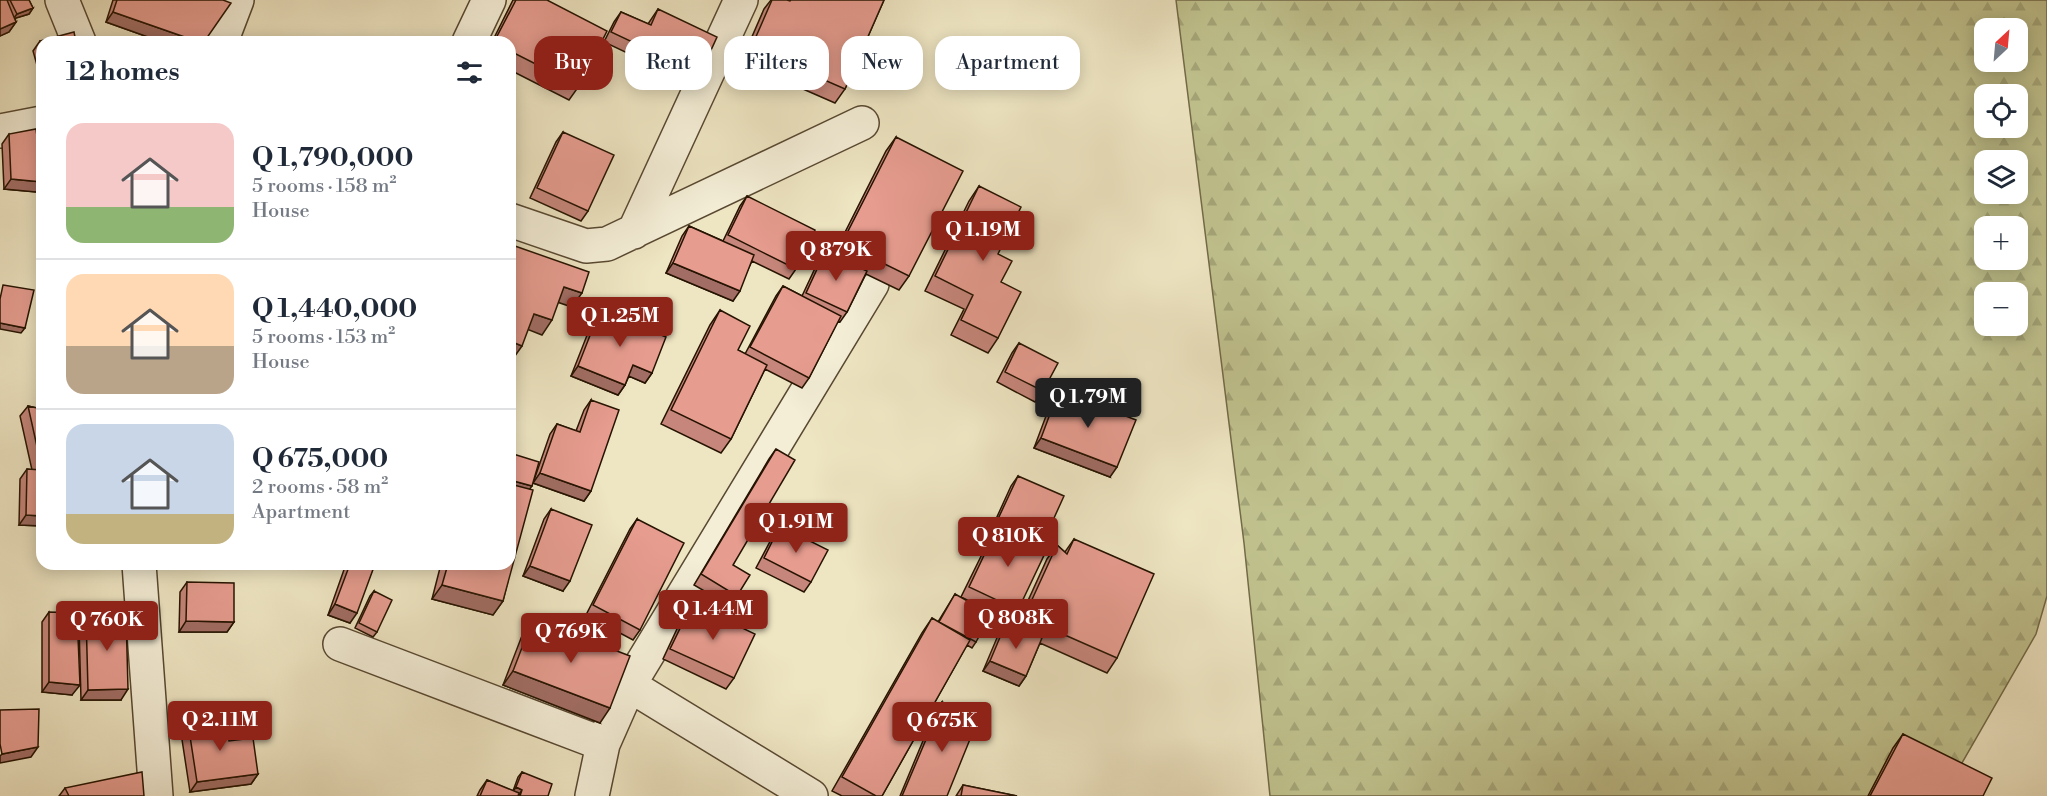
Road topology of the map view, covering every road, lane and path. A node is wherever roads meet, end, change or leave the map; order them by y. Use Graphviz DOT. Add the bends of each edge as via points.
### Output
graph roads {
  1 [pos="62,0"];
  2 [pos="237,0"];
  3 [pos="489,0"];
  4 [pos="741,0"];
  5 [pos="77,36"];
  6 [pos="223,36"];
  7 [pos="472,36"];
  8 [pos="861,123"];
  9 [pos="36,124"];
  10 [pos="0,131"];
  11 [pos="516,222"];
  12 [pos="634,232"];
  13 [pos="872,284"];
  14 [pos="139,570"];
  15 [pos="340,644"];
  16 [pos="629,685"];
  17 [pos="603,744"];
  18 [pos="156,796"];
  19 [pos="592,796"];
  20 [pos="811,796"];
  1 -- 5 [label="street"];
  2 -- 6 [label="street"];
  3 -- 7 [label="street"];
  4 -- 12 [label="street"];
  8 -- 12 [label="street"];
  9 -- 10 [label="street"];
  11 -- 12 [label="street" via="586,246 607,244"];
  13 -- 16 [label="street"];
  14 -- 18 [label="street"];
  15 -- 17 [label="street"];
  16 -- 17 [label="street"];
  16 -- 20 [label="street"];
  17 -- 19 [label="street"];
}
